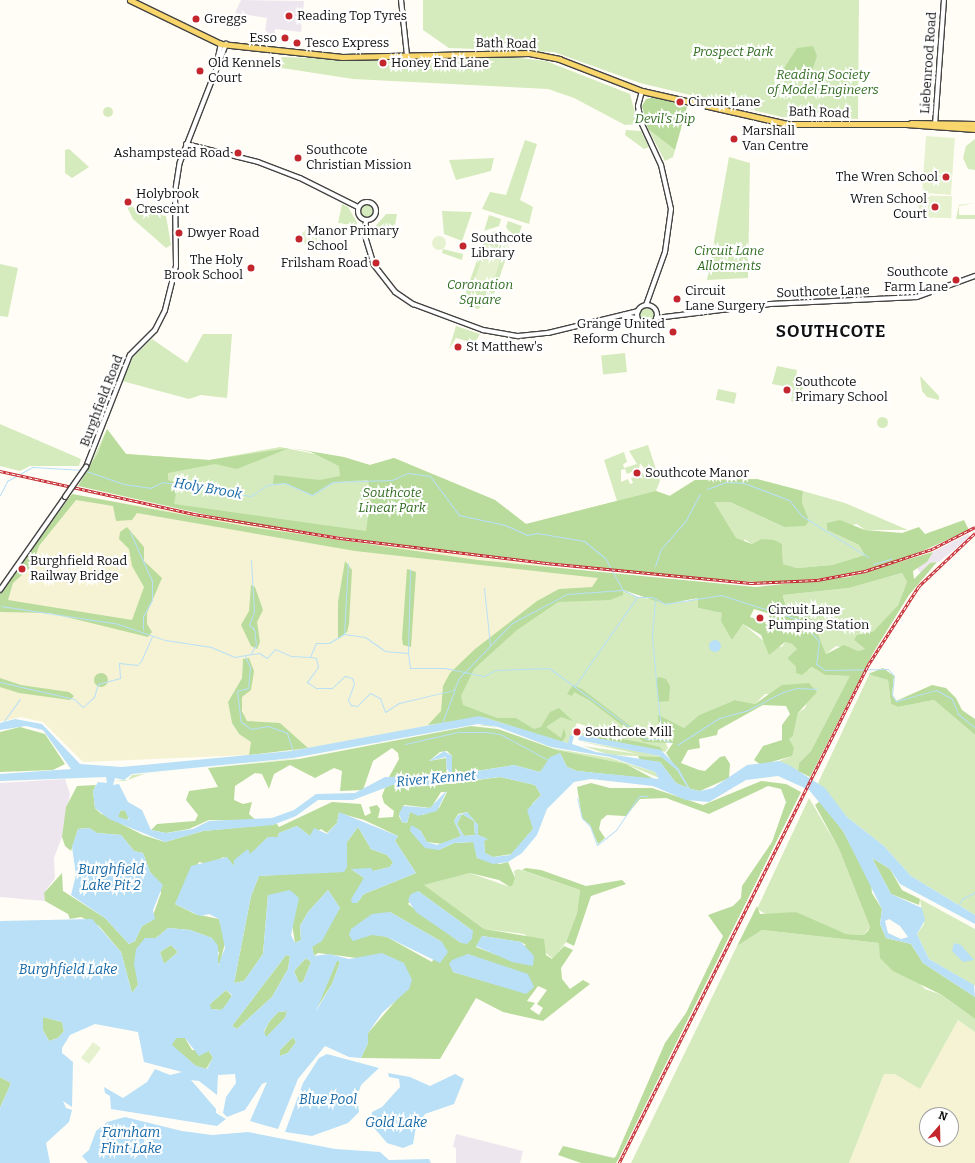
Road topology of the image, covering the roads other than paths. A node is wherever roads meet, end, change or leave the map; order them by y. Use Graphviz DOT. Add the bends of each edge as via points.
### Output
graph roads {
  1 [pos="130,0"];
  2 [pos="401,0"];
  3 [pos="944,0"];
  4 [pos="223,44"];
  5 [pos="407,55"];
  6 [pos="642,91"];
  7 [pos="935,124"];
  8 [pos="975,124"];
  9 [pos="975,129"];
  10 [pos="186,144"];
  11 [pos="358,207"];
  12 [pos="366,220"];
  13 [pos="975,276"];
  14 [pos="652,293"];
  15 [pos="646,305"];
  16 [pos="652,307"];
  17 [pos="638,311"];
  18 [pos="619,316"];
  19 [pos="656,316"];
  20 [pos="638,318"];
  21 [pos="0,590"];
  1 -- 4 [label="main road, Bath Road"];
  2 -- 5 [label="street"];
  3 -- 7 [label="street, Liebenrood Road"];
  4 -- 5 [label="main road, Bath Road" via="321,56"];
  4 -- 10 [label="street, Burghfield Road"];
  5 -- 6 [label="main road, Bath Road" via="538,54"];
  6 -- 7 [label="main road, Bath Road" via="792,125"];
  6 -- 14 [label="street" via="638,106 641,122 661,165 671,209 665,252"];
  7 -- 8 [label="main road, Bath Road"];
  7 -- 9 [label="main road, Bath Road"];
  10 -- 11 [label="street" via="258,162 300,178"];
  10 -- 21 [label="street, Burghfield Road, bridge" via="176,182 177,252 167,303 155,330 130,355 86,467"];
  11 -- 12 [label="street" via="358,215"];
  11 -- 12 [label="street" via="366,201 375,207 375,215"];
  12 -- 18 [label="street" via="369,252 383,280 413,304 488,331 518,336"];
  13 -- 19 [label="street, Southcote Lane" via="917,297 770,304"];
  14 -- 15 [label="street"];
  14 -- 16 [label="street"];
  15 -- 16 [label="street"];
  15 -- 17 [label="street"];
  16 -- 19 [label="street"];
  17 -- 18 [label="street"];
  17 -- 20 [label="street"];
  18 -- 20 [label="street"];
  19 -- 20 [label="street" via="647,325"];
}
